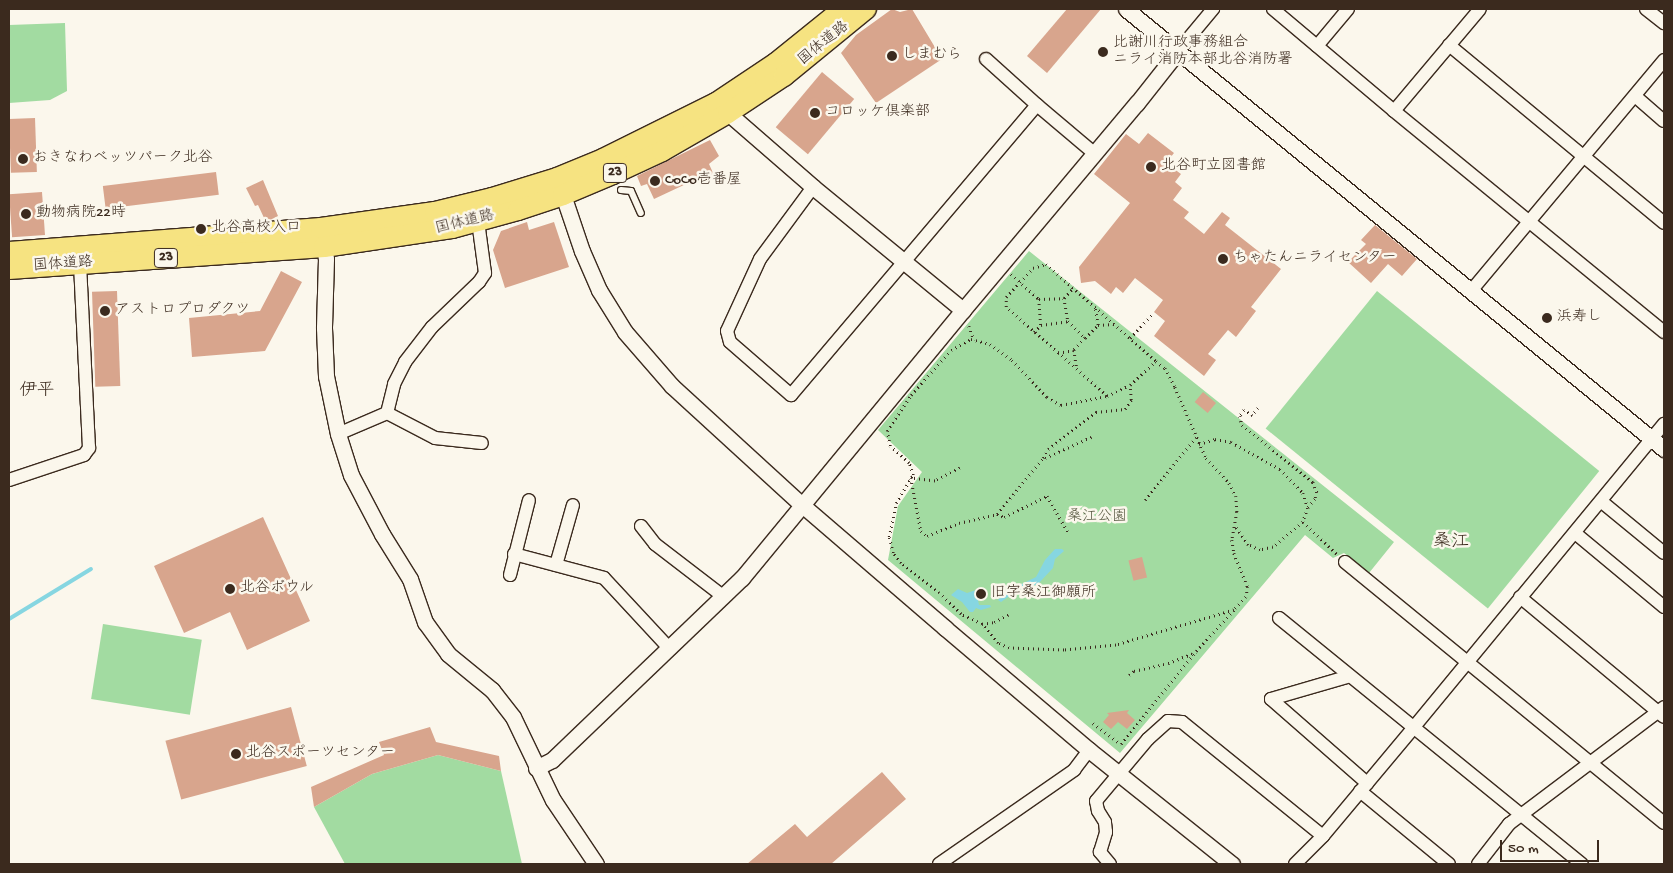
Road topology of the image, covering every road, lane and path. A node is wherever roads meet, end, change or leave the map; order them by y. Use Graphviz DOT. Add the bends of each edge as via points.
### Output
graph roads {
  1 [pos="842,9"];
  2 [pos="866,9"];
  3 [pos="1126,9"];
  4 [pos="1213,9"];
  5 [pos="1273,9"];
  6 [pos="1348,9"];
  7 [pos="1480,9"];
  8 [pos="1646,9"];
  9 [pos="1664,23"];
  10 [pos="1449,45"];
  11 [pos="1317,46"];
  12 [pos="1178,51"];
  13 [pos="986,59"];
  14 [pos="1664,60"];
  15 [pos="1634,96"];
  16 [pos="1037,105"];
  17 [pos="1394,112"];
  18 [pos="728,114"];
  19 [pos="1664,121"];
  20 [pos="1095,154"];
  21 [pos="1585,158"];
  22 [pos="813,187"];
  23 [pos="622,190"];
  24 [pos="563,195"];
  25 [pos="641,213"];
  26 [pos="478,221"];
  27 [pos="1530,221"];
  28 [pos="1664,223"];
  29 [pos="323,237"];
  30 [pos="9,252"];
  31 [pos="903,262"];
  32 [pos="80,264"];
  33 [pos="9,268"];
  34 [pos="1008,271"];
  35 [pos="1020,282"];
  36 [pos="1073,288"];
  37 [pos="1471,291"];
  38 [pos="1064,298"];
  39 [pos="1039,300"];
  40 [pos="1095,307"];
  41 [pos="1153,313"];
  42 [pos="965,315"];
  43 [pos="1068,321"];
  44 [pos="1114,324"];
  45 [pos="1041,325"];
  46 [pos="1098,325"];
  47 [pos="1034,332"];
  48 [pos="1664,332"];
  49 [pos="1085,338"];
  50 [pos="1130,338"];
  51 [pos="974,340"];
  52 [pos="1074,350"];
  53 [pos="1058,353"];
  54 [pos="1156,361"];
  55 [pos="1077,369"];
  56 [pos="1130,385"];
  57 [pos="1107,396"];
  58 [pos="1258,408"];
  59 [pos="387,413"];
  60 [pos="1664,424"];
  61 [pos="338,434"];
  62 [pos="1091,437"];
  63 [pos="1196,437"];
  64 [pos="1652,439"];
  65 [pos="482,443"];
  66 [pos="1199,444"];
  67 [pos="1664,449"];
  68 [pos="1043,458"];
  69 [pos="960,468"];
  70 [pos="911,478"];
  71 [pos="9,480"];
  72 [pos="529,500"];
  73 [pos="1145,500"];
  74 [pos="1602,502"];
  75 [pos="801,504"];
  76 [pos="573,505"];
  77 [pos="1308,508"];
  78 [pos="997,514"];
  79 [pos="1304,522"];
  80 [pos="1234,525"];
  81 [pos="642,526"];
  82 [pos="1068,532"];
  83 [pos="1575,533"];
  84 [pos="1664,553"];
  85 [pos="514,554"];
  86 [pos="1345,562"];
  87 [pos="556,565"];
  88 [pos="510,575"];
  89 [pos="724,597"];
  90 [pos="1520,597"];
  91 [pos="1664,607"];
  92 [pos="1234,610"];
  93 [pos="1008,615"];
  94 [pos="1279,618"];
  95 [pos="982,624"];
  96 [pos="670,649"];
  97 [pos="1196,652"];
  98 [pos="1467,662"];
  99 [pos="1129,674"];
  100 [pos="1350,676"];
  101 [pos="1662,712"];
  102 [pos="1092,723"];
  103 [pos="1414,727"];
  104 [pos="1089,750"];
  105 [pos="1588,762"];
  106 [pos="536,768"];
  107 [pos="1120,773"];
  108 [pos="1364,787"];
  109 [pos="1520,814"];
  110 [pos="1664,823"];
  111 [pos="1323,836"];
  112 [pos="596,864"];
  113 [pos="940,864"];
  114 [pos="1110,864"];
  115 [pos="1232,864"];
  116 [pos="1295,864"];
  117 [pos="1449,864"];
  118 [pos="1478,864"];
  119 [pos="1582,864"];
  1 -- 29 [label="main road, 国体道路 / 23" via="776,63 716,102 594,162 557,178 492,198"];
  2 -- 18 [label="main road, 国体道路 / 23" via="784,76"];
  3 -- 12 [label="street"];
  4 -- 12 [label="street"];
  5 -- 11 [label="street"];
  6 -- 11 [label="street"];
  7 -- 10 [label="street"];
  8 -- 9 [label="street"];
  10 -- 17 [label="street"];
  10 -- 21 [label="street"];
  11 -- 17 [label="street"];
  12 -- 20 [label="street"];
  12 -- 37 [label="street"];
  13 -- 16 [label="street"];
  14 -- 15 [label="street"];
  15 -- 19 [label="street"];
  15 -- 21 [label="street"];
  16 -- 20 [label="street"];
  16 -- 31 [label="street"];
  17 -- 27 [label="street"];
  18 -- 22 [label="street"];
  18 -- 24 [label="main road, 国体道路 / 23" via="662,151"];
  20 -- 42 [label="street"];
  21 -- 27 [label="street"];
  21 -- 28 [label="street"];
  22 -- 31 [label="street"];
  22 -- 31 [label="street" via="760,259 727,331 730,342 791,395"];
  23 -- 25 [label="lane" via="631,191"];
  24 -- 26 [label="main road, 国体道路 / 23"];
  24 -- 75 [label="street" via="591,271 625,332 672,386"];
  26 -- 29 [label="main road, 国体道路 / 23" via="417,234"];
  26 -- 59 [label="street" via="485,273 432,327 405,362 394,384"];
  27 -- 37 [label="street"];
  27 -- 48 [label="street"];
  29 -- 30 [label="main road, 国体道路 / 23"];
  29 -- 32 [label="main road, 国体道路 / 23"];
  29 -- 61 [label="street" via="326,376"];
  31 -- 42 [label="street"];
  32 -- 33 [label="main road, 国体道路 / 23"];
  32 -- 71 [label="street" via="89,448 84,455"];
  34 -- 35 [label="path"];
  35 -- 36 [label="path" via="1033,268 1046,264"];
  35 -- 39 [label="path"];
  35 -- 47 [label="path" via="1006,297 1006,307"];
  36 -- 38 [label="path"];
  36 -- 40 [label="path"];
  37 -- 64 [label="street"];
  38 -- 39 [label="path"];
  38 -- 43 [label="path"];
  39 -- 45 [label="path"];
  40 -- 44 [label="path"];
  40 -- 46 [label="path"];
  41 -- 50 [label="path"];
  42 -- 51 [label="path"];
  42 -- 75 [label="street"];
  43 -- 45 [label="path"];
  43 -- 49 [label="path"];
  44 -- 46 [label="path"];
  44 -- 50 [label="path"];
  45 -- 47 [label="path"];
  46 -- 49 [label="path"];
  47 -- 53 [label="path"];
  49 -- 52 [label="path"];
  50 -- 54 [label="path"];
  51 -- 57 [label="path" via="990,344 1012,360 1047,396 1061,404"];
  51 -- 70 [label="path" via="951,350 911,395 887,432 890,446 909,463 913,474"];
  52 -- 53 [label="path"];
  52 -- 55 [label="path"];
  53 -- 55 [label="path"];
  54 -- 56 [label="path"];
  54 -- 63 [label="path" via="1165,368"];
  55 -- 57 [label="path"];
  56 -- 57 [label="path"];
  56 -- 68 [label="path" via="1131,400 1125,409 1096,412 1048,449"];
  58 -- 77 [label="path" via="1252,416 1244,410 1240,416 1242,425 1313,482 1317,492"];
  59 -- 61 [label="street"];
  59 -- 65 [label="street" via="435,438"];
  60 -- 64 [label="street"];
  61 -- 106 [label="street" via="351,475 410,579 425,622 448,654 503,702 522,732"];
  62 -- 68 [label="path" via="1063,452"];
  63 -- 66 [label="path"];
  63 -- 73 [label="path"];
  64 -- 67 [label="street"];
  64 -- 74 [label="street"];
  66 -- 77 [label="path" via="1215,439 1231,442 1280,468 1303,493"];
  66 -- 80 [label="path" via="1236,496"];
  68 -- 78 [label="path"];
  69 -- 70 [label="path" via="935,481"];
  70 -- 78 [label="path" via="921,531 927,536 960,523"];
  70 -- 95 [label="path" via="896,503 889,537 893,554 961,614"];
  72 -- 85 [label="street"];
  74 -- 83 [label="street"];
  74 -- 84 [label="street"];
  75 -- 89 [label="street"];
  75 -- 104 [label="street"];
  76 -- 87 [label="street"];
  77 -- 79 [label="path"];
  78 -- 82 [label="path" via="1004,517 1047,496"];
  79 -- 80 [label="path" via="1273,547 1260,550 1248,544"];
  79 -- 86 [label="path"];
  80 -- 92 [label="path" via="1234,553 1248,587 1246,597"];
  81 -- 89 [label="street" via="655,544"];
  83 -- 90 [label="street"];
  83 -- 91 [label="street"];
  85 -- 87 [label="street"];
  85 -- 88 [label="street"];
  86 -- 98 [label="street"];
  87 -- 96 [label="street" via="604,578"];
  89 -- 96 [label="street"];
  90 -- 98 [label="street"];
  90 -- 101 [label="street"];
  92 -- 95 [label="path" via="1116,645 1090,648 1009,648 998,643"];
  92 -- 97 [label="path"];
  93 -- 95 [label="path"];
  94 -- 100 [label="street"];
  96 -- 106 [label="street" via="552,760"];
  97 -- 99 [label="path" via="1168,664"];
  97 -- 102 [label="path" via="1121,744"];
  98 -- 103 [label="street"];
  98 -- 105 [label="street"];
  100 -- 103 [label="street"];
  100 -- 108 [label="street" via="1271,698"];
  101 -- 105 [label="street"];
  103 -- 108 [label="street"];
  103 -- 109 [label="street"];
  104 -- 107 [label="street"];
  104 -- 113 [label="street" via="1074,770"];
  105 -- 109 [label="street"];
  105 -- 110 [label="street"];
  106 -- 112 [label="street" via="570,828"];
  107 -- 111 [label="street" via="1161,726 1168,721 1182,722"];
  107 -- 114 [label="street" via="1096,801 1106,832 1100,852"];
  107 -- 115 [label="street"];
  108 -- 111 [label="street"];
  108 -- 117 [label="street"];
  109 -- 118 [label="street"];
  109 -- 119 [label="street"];
  111 -- 116 [label="street"];
}
